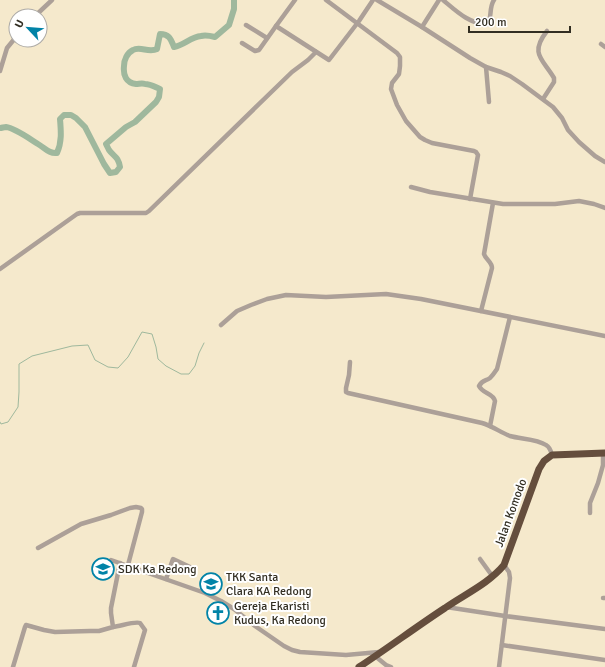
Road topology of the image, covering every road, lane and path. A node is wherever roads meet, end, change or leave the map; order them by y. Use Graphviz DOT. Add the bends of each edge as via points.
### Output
graph roads {
  1 [pos="52,0"];
  2 [pos="295,0"];
  3 [pos="326,0"];
  4 [pos="373,0"];
  5 [pos="378,0"];
  6 [pos="438,0"];
  7 [pos="443,0"];
  8 [pos="494,0"];
  9 [pos="44,8"];
  10 [pos="358,23"];
  11 [pos="246,25"];
  12 [pos="276,26"];
  13 [pos="422,27"];
  14 [pos="547,31"];
  15 [pos="267,38"];
  16 [pos="242,43"];
  17 [pos="8,47"];
  18 [pos="316,52"];
  19 [pos="486,68"];
  20 [pos="0,70"];
  21 [pos="543,99"];
  22 [pos="489,102"];
  23 [pos="605,162"];
  24 [pos="411,187"];
  25 [pos="470,199"];
  26 [pos="493,203"];
  27 [pos="605,208"];
  28 [pos="0,269"];
  29 [pos="481,311"];
  30 [pos="510,317"];
  31 [pos="221,325"];
  32 [pos="605,336"];
  33 [pos="350,362"];
  34 [pos="490,426"];
  35 [pos="604,453"];
  36 [pos="552,455"];
  37 [pos="590,513"];
  38 [pos="38,548"];
  39 [pos="480,559"];
  40 [pos="111,560"];
  41 [pos="120,563"];
  42 [pos="128,565"];
  43 [pos="504,565"];
  44 [pos="190,567"];
  45 [pos="493,577"];
  46 [pos="166,579"];
  47 [pos="446,607"];
  48 [pos="505,616"];
  49 [pos="113,626"];
  50 [pos="605,629"];
  51 [pos="502,645"];
  52 [pos="381,652"];
  53 [pos="375,656"];
  54 [pos="605,660"];
  55 [pos="13,667"];
  56 [pos="134,667"];
  57 [pos="359,667"];
  58 [pos="391,667"];
  59 [pos="500,667"];
  1 -- 9 [label="street"];
  2 -- 12 [label="street"];
  3 -- 10 [label="street"];
  4 -- 10 [label="street"];
  5 -- 13 [label="street"];
  6 -- 13 [label="street"];
  7 -- 8 [label="street" via="466,18 488,24"];
  10 -- 18 [label="street" via="330,60"];
  10 -- 25 [label="street" via="400,57 399,74 390,89 406,121 425,140 477,153"];
  11 -- 15 [label="street"];
  12 -- 15 [label="street"];
  12 -- 18 [label="street"];
  13 -- 19 [label="street"];
  14 -- 21 [label="street" via="540,42 538,54 554,82"];
  15 -- 16 [label="street" via="257,51"];
  17 -- 20 [label="street"];
  18 -- 28 [label="street" via="292,72 149,211 138,214 77,214"];
  19 -- 21 [label="street" via="510,76"];
  19 -- 22 [label="street"];
  21 -- 23 [label="street" via="562,118 568,130 579,142"];
  24 -- 25 [label="street"];
  25 -- 26 [label="street"];
  26 -- 27 [label="street" via="555,204 579,201"];
  26 -- 29 [label="street" via="484,254 492,268"];
  29 -- 30 [label="street"];
  29 -- 31 [label="street" via="386,294 326,297 286,295 267,299 237,311"];
  30 -- 32 [label="street"];
  30 -- 34 [label="street" via="497,369 479,386 495,399"];
  33 -- 34 [label="street" via="346,388 348,393"];
  34 -- 36 [label="street" via="511,436 545,444 549,446"];
  35 -- 36 [label="highway"];
  35 -- 37 [label="street" via="604,465 590,504"];
  36 -- 43 [label="highway, Jalan Komodo" via="542,464"];
  38 -- 42 [label="street" via="81,524 136,507 142,510"];
  39 -- 45 [label="street"];
  40 -- 41 [label="street"];
  41 -- 42 [label="street"];
  41 -- 49 [label="street" via="111,608"];
  42 -- 46 [label="street"];
  43 -- 45 [label="highway, Jalan Komodo"];
  43 -- 48 [label="street" via="510,578"];
  44 -- 46 [label="street" via="173,559"];
  45 -- 47 [label="highway, Jalan Komodo"];
  46 -- 52 [label="street" via="222,601 292,650 346,655"];
  47 -- 48 [label="street"];
  47 -- 52 [label="highway, Jalan Komodo"];
  48 -- 50 [label="street"];
  48 -- 51 [label="street"];
  49 -- 55 [label="street" via="90,631 55,632 26,626"];
  49 -- 56 [label="street" via="136,622 144,627"];
  51 -- 54 [label="street"];
  51 -- 59 [label="street"];
  52 -- 53 [label="highway, Jalan Komodo"];
  53 -- 57 [label="highway, Jalan Komodo"];
  53 -- 58 [label="street"];
}
